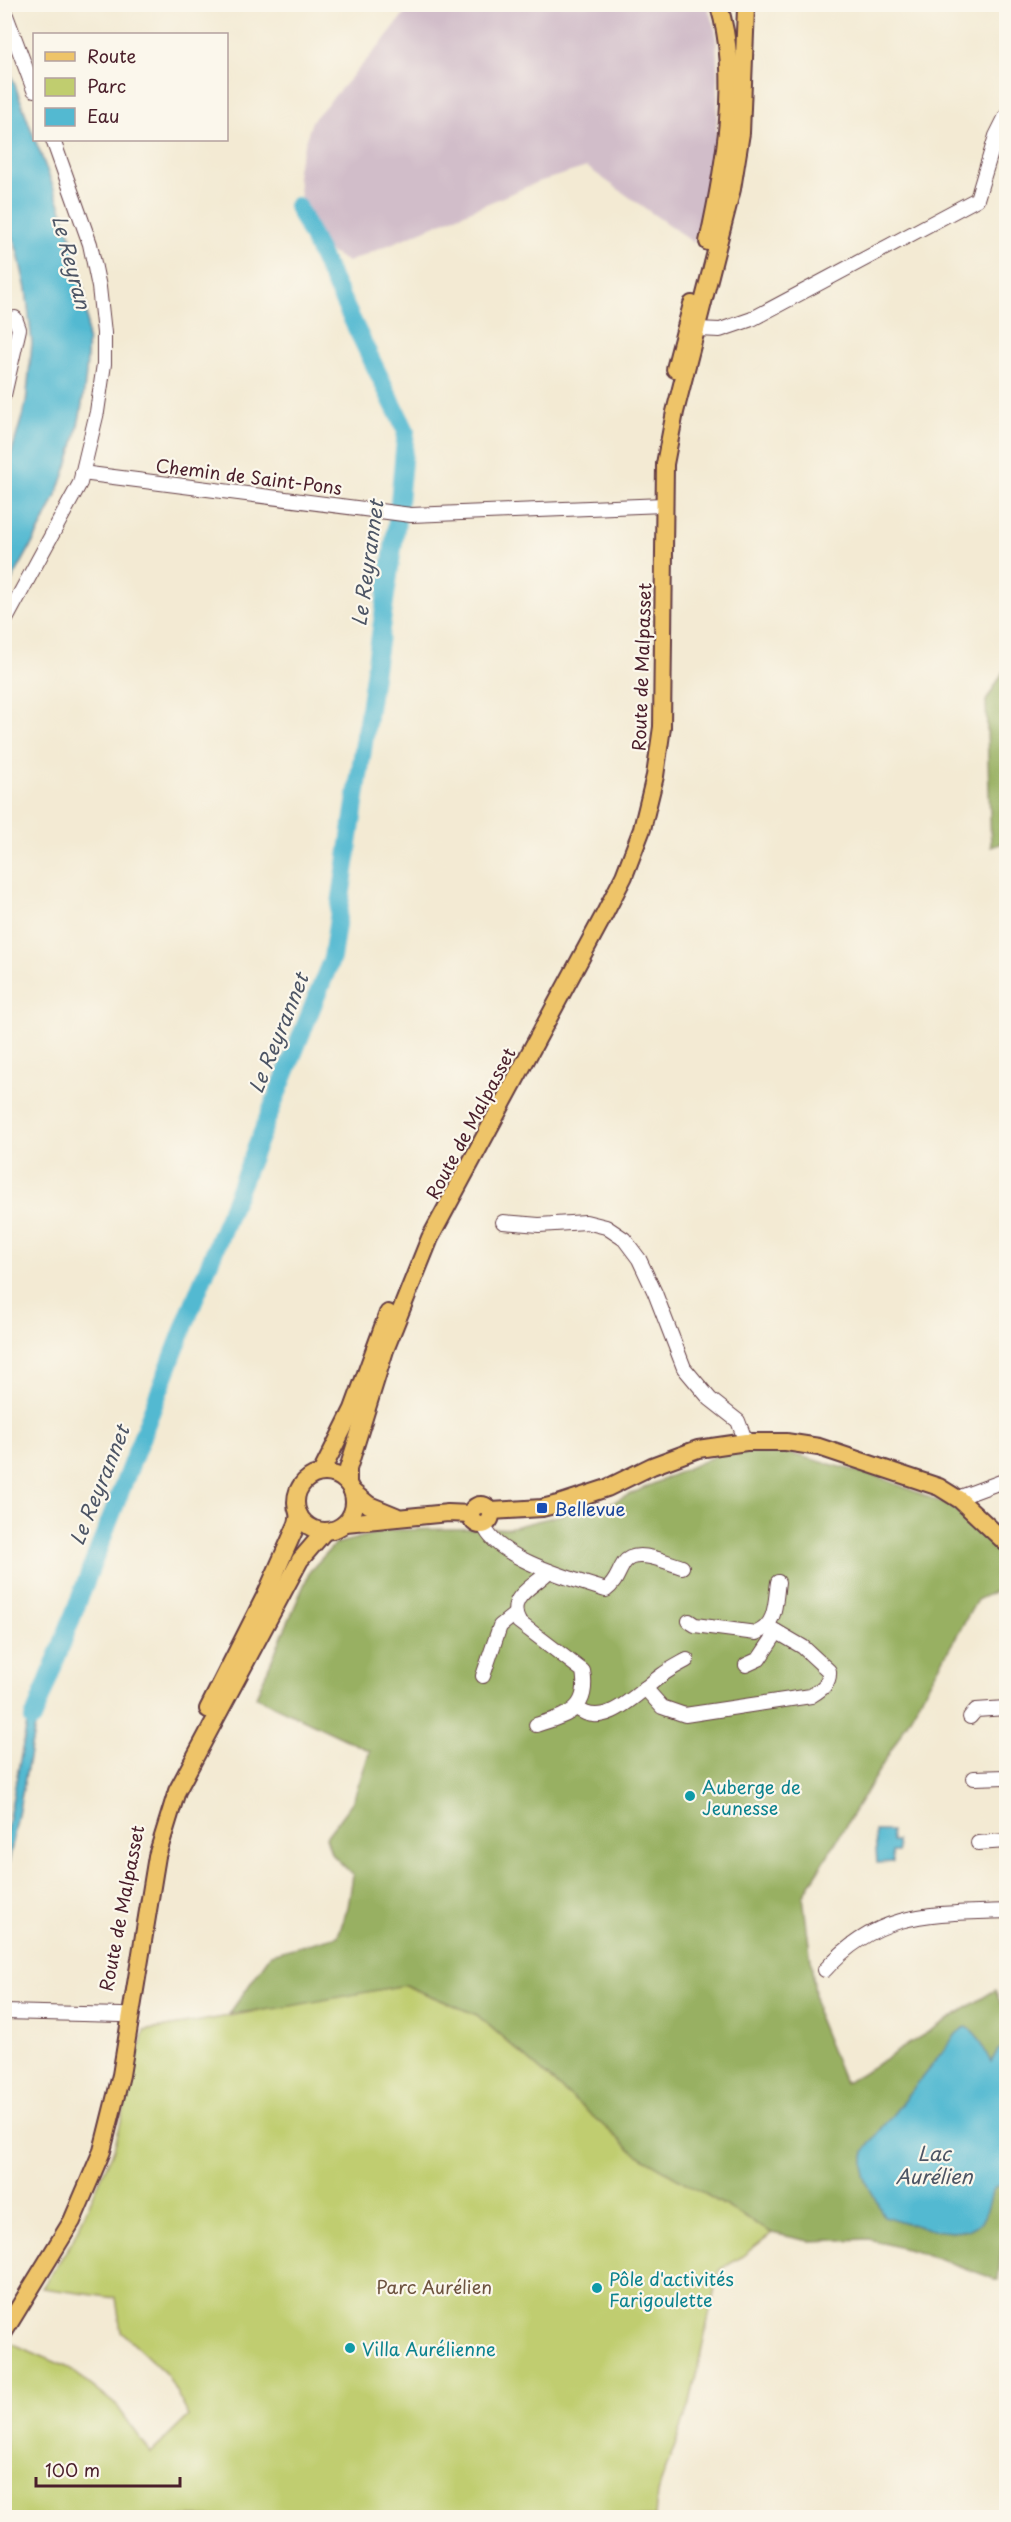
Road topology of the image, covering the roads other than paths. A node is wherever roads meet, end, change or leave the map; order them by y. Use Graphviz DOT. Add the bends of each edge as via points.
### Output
graph roads {
  1 [pos="718,5"];
  2 [pos="749,6"];
  3 [pos="4,10"];
  4 [pos="33,87"];
  5 [pos="1006,116"];
  6 [pos="53,141"];
  7 [pos="15,318"];
  8 [pos="697,329"];
  9 [pos="4,394"];
  10 [pos="82,473"];
  11 [pos="658,506"];
  12 [pos="4,623"];
  13 [pos="503,1222"];
  14 [pos="746,1442"];
  15 [pos="321,1473"];
  16 [pos="1006,1480"];
  17 [pos="350,1488"];
  18 [pos="960,1500"];
  19 [pos="299,1515"];
  20 [pos="402,1517"];
  21 [pos="482,1517"];
  22 [pos="346,1523"];
  23 [pos="324,1531"];
  24 [pos="1006,1544"];
  25 [pos="682,1567"];
  26 [pos="549,1571"];
  27 [pos="778,1582"];
  28 [pos="515,1614"];
  29 [pos="689,1621"];
  30 [pos="772,1629"];
  31 [pos="687,1660"];
  32 [pos="746,1665"];
  33 [pos="483,1676"];
  34 [pos="645,1688"];
  35 [pos="577,1708"];
  36 [pos="1006,1708"];
  37 [pos="970,1717"];
  38 [pos="536,1725"];
  39 [pos="1006,1777"];
  40 [pos="974,1778"];
  41 [pos="1006,1841"];
  42 [pos="978,1843"];
  43 [pos="1006,1911"];
  44 [pos="825,1970"];
  45 [pos="4,2012"];
  46 [pos="121,2015"];
  47 [pos="21,2295"];
  48 [pos="4,2314"];
  49 [pos="4,2332"];
  1 -- 2 [label="main road" via="728,10"];
  1 -- 11 [label="main road, Route de Malpasset" via="727,30 727,133 720,188 655,458"];
  2 -- 8 [label="main road, Route de Malpasset" via="741,133 732,189"];
  3 -- 4 [label="street"];
  5 -- 8 [label="street" via="996,135 977,199 752,319 720,330"];
  6 -- 10 [label="street" via="90,244 104,333 97,412"];
  7 -- 9 [label="street" via="19,329"];
  8 -- 11 [label="main road, Route de Malpasset" via="671,433"];
  10 -- 11 [label="street, Chemin de Saint-Pons" via="397,513"];
  10 -- 12 [label="street"];
  11 -- 15 [label="main road, Route de Malpasset" via="651,726 646,775 632,828 615,872 420,1236 352,1409"];
  11 -- 17 [label="main road, Route de Malpasset" via="662,727 656,776 642,829 604,915 430,1238 385,1350 348,1469"];
  13 -- 14 [label="street" via="586,1222 606,1227 624,1239 639,1259 655,1293 684,1368 710,1399 738,1421"];
  14 -- 18 [label="main road" via="819,1447 939,1487"];
  14 -- 21 [label="main road" via="698,1449 607,1488 558,1504"];
  15 -- 17 [label="main road" via="331,1473"];
  15 -- 19 [label="main road" via="304,1482 298,1491"];
  16 -- 18 [label="street"];
  17 -- 20 [label="main road" via="369,1505"];
  17 -- 22 [label="main road" via="354,1503"];
  18 -- 24 [label="main road"];
  19 -- 23 [label="main road" via="313,1529"];
  19 -- 46 [label="main road, Route de Malpasset" via="266,1594 176,1772 156,1822"];
  20 -- 21 [label="main road" via="448,1513"];
  20 -- 22 [label="main road"];
  21 -- 26 [label="street" via="486,1534 498,1546"];
  22 -- 23 [label="main road"];
  23 -- 47 [label="main road, Route de Malpasset" via="300,1560 177,1791 157,1856 121,2075 102,2151 72,2221"];
  25 -- 26 [label="street" via="647,1557 631,1557 613,1586 606,1590"];
  26 -- 28 [label="street" via="517,1599"];
  27 -- 30 [label="street"];
  28 -- 33 [label="street" via="500,1626"];
  28 -- 35 [label="street" via="519,1622 582,1671 582,1698"];
  29 -- 30 [label="street" via="694,1625 756,1633"];
  30 -- 32 [label="street" via="759,1659"];
  30 -- 34 [label="street" via="803,1647 830,1671 825,1687 811,1696 685,1715 662,1707"];
  31 -- 34 [label="street"];
  34 -- 35 [label="street" via="628,1703 602,1714 583,1713"];
  35 -- 38 [label="street" via="568,1715"];
  36 -- 37 [label="street" via="976,1710"];
  39 -- 40 [label="street"];
  41 -- 42 [label="street"];
  43 -- 44 [label="street" via="952,1913 882,1925 856,1939"];
  45 -- 46 [label="street"];
  46 -- 47 [label="main road, Route de Malpasset" via="97,2135 64,2215"];
  47 -- 48 [label="main road, Route de Malpasset"];
  47 -- 49 [label="main road, Route de Malpasset"];
}
